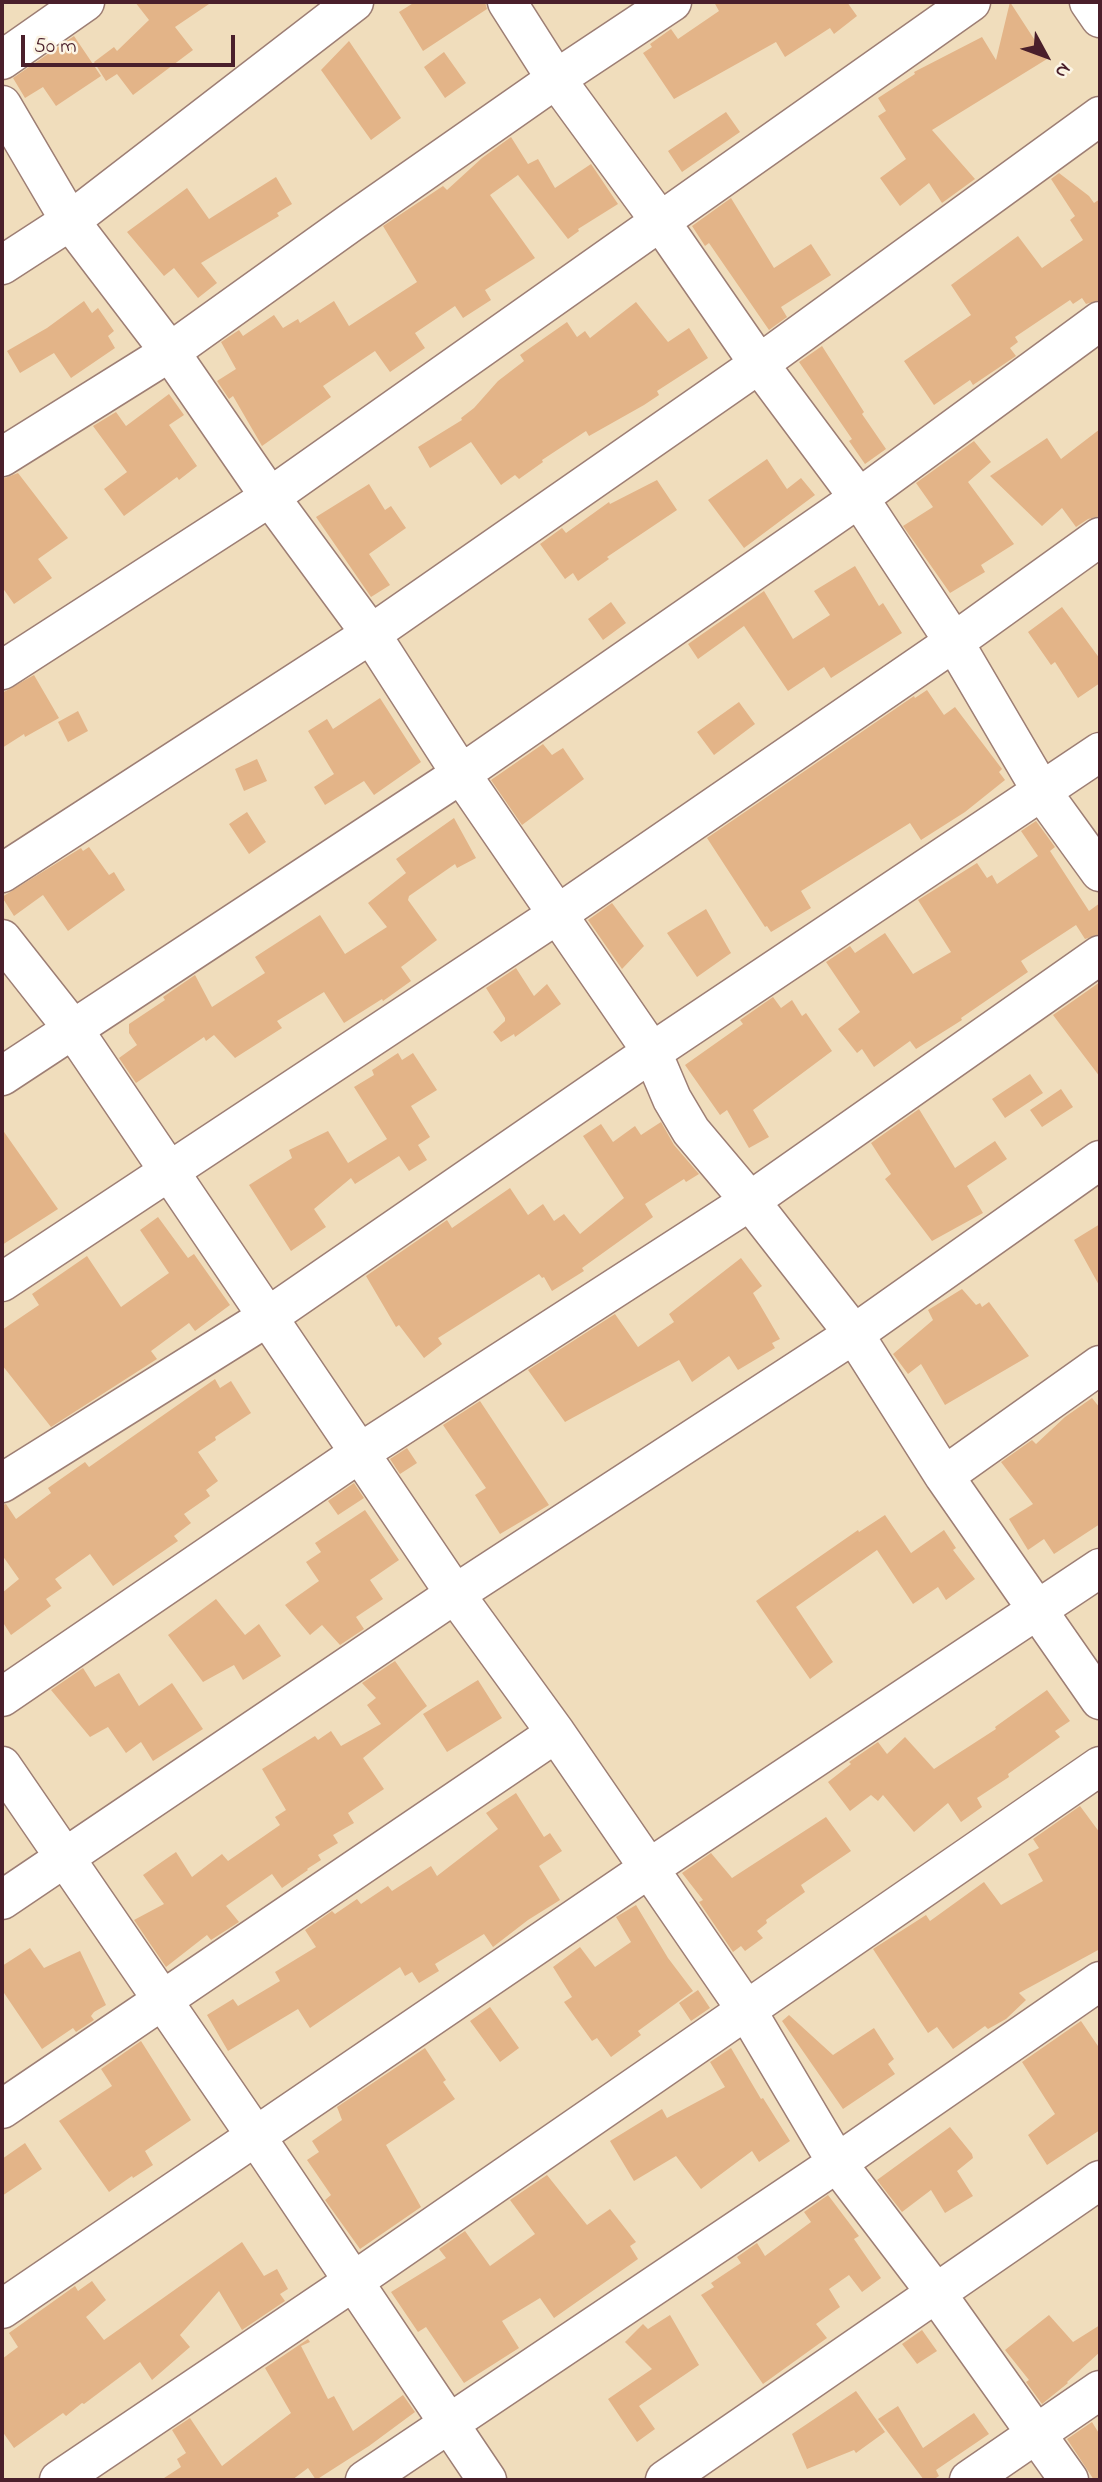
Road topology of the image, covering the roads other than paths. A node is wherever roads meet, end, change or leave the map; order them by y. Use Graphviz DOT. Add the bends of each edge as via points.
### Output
graph roads {
  1 [pos="85,2"];
  2 [pos="354,2"];
  3 [pos="507,2"];
  4 [pos="672,2"];
  5 [pos="971,2"];
  6 [pos="1089,2"];
  7 [pos="1100,18"];
  8 [pos="2,61"];
  9 [pos="556,79"];
  10 [pos="2,106"];
  11 [pos="1100,116"];
  12 [pos="70,221"];
  13 [pos="660,221"];
  14 [pos="2,265"];
  15 [pos="1100,321"];
  16 [pos="170,352"];
  17 [pos="759,364"];
  18 [pos="2,457"];
  19 [pos="270,497"];
  20 [pos="859,498"];
  21 [pos="1100,537"];
  22 [pos="371,634"];
  23 [pos="954,642"];
  24 [pos="2,670"];
  25 [pos="1100,751"];
  26 [pos="461,774"];
  27 [pos="1042,792"];
  28 [pos="1100,872"];
  29 [pos="2,873"];
  30 [pos="558,914"];
  31 [pos="2,939"];
  32 [pos="1100,955"];
  33 [pos="73,1028"];
  34 [pos="652,1052"];
  35 [pos="2,1076"];
  36 [pos="1100,1160"];
  37 [pos="170,1171"];
  38 [pos="750,1201"];
  39 [pos="2,1282"];
  40 [pos="269,1316"];
  41 [pos="854,1334"];
  42 [pos="1100,1365"];
  43 [pos="361,1452"];
  44 [pos="944,1476"];
  45 [pos="2,1483"];
  46 [pos="1100,1568"];
  47 [pos="455,1594"];
  48 [pos="1036,1611"];
  49 [pos="2,1697"];
  50 [pos="1100,1700"];
  51 [pos="556,1733"];
  52 [pos="2,1766"];
  53 [pos="1100,1766"];
  54 [pos="65,1857"];
  55 [pos="648,1870"];
  56 [pos="2,1900"];
  57 [pos="1100,1981"];
  58 [pos="162,2001"];
  59 [pos="747,2011"];
  60 [pos="2,2109"];
  61 [pos="255,2135"];
  62 [pos="837,2163"];
  63 [pos="1100,2180"];
  64 [pos="354,2281"];
  65 [pos="936,2293"];
  66 [pos="2,2309"];
  67 [pos="1100,2390"];
  68 [pos="450,2424"];
  69 [pos="1037,2435"];
  70 [pos="59,2480"];
  71 [pos="365,2480"];
  72 [pos="487,2480"];
  73 [pos="665,2480"];
  74 [pos="969,2480"];
  75 [pos="1069,2480"];
  1 -- 8 [label="street"];
  2 -- 12 [label="street"];
  3 -- 9 [label="street"];
  4 -- 9 [label="street"];
  5 -- 13 [label="street"];
  6 -- 7 [label="street"];
  9 -- 13 [label="street"];
  9 -- 16 [label="street"];
  10 -- 12 [label="street"];
  11 -- 17 [label="street"];
  12 -- 14 [label="street"];
  12 -- 16 [label="street"];
  13 -- 17 [label="street"];
  13 -- 19 [label="street"];
  15 -- 20 [label="street"];
  16 -- 18 [label="street"];
  16 -- 19 [label="street"];
  17 -- 20 [label="street"];
  17 -- 22 [label="street"];
  19 -- 22 [label="street"];
  19 -- 24 [label="street"];
  20 -- 23 [label="street"];
  20 -- 26 [label="street"];
  21 -- 23 [label="street"];
  22 -- 26 [label="street"];
  22 -- 29 [label="street"];
  23 -- 27 [label="street"];
  23 -- 30 [label="street"];
  25 -- 27 [label="street"];
  26 -- 30 [label="street"];
  26 -- 33 [label="street"];
  27 -- 28 [label="street"];
  27 -- 34 [label="street"];
  30 -- 34 [label="street"];
  30 -- 37 [label="street"];
  31 -- 33 [label="street"];
  32 -- 38 [label="street"];
  33 -- 35 [label="street"];
  33 -- 37 [label="street"];
  34 -- 38 [label="street" via="680,1115"];
  34 -- 40 [label="street"];
  36 -- 41 [label="street"];
  37 -- 39 [label="street"];
  37 -- 40 [label="street"];
  38 -- 41 [label="street"];
  38 -- 43 [label="street"];
  40 -- 43 [label="street"];
  40 -- 45 [label="street"];
  41 -- 44 [label="street"];
  41 -- 47 [label="street"];
  42 -- 44 [label="street"];
  43 -- 47 [label="street"];
  43 -- 49 [label="street"];
  44 -- 48 [label="street"];
  46 -- 48 [label="street"];
  47 -- 51 [label="street"];
  47 -- 54 [label="street"];
  48 -- 50 [label="street"];
  48 -- 55 [label="street"];
  51 -- 55 [label="street"];
  51 -- 58 [label="street"];
  52 -- 54 [label="street"];
  53 -- 59 [label="street"];
  54 -- 56 [label="street"];
  54 -- 58 [label="street"];
  55 -- 59 [label="street"];
  55 -- 61 [label="street"];
  57 -- 62 [label="street"];
  58 -- 60 [label="street"];
  58 -- 61 [label="street"];
  59 -- 62 [label="street"];
  59 -- 64 [label="street"];
  61 -- 64 [label="street"];
  61 -- 66 [label="street"];
  62 -- 65 [label="street"];
  62 -- 68 [label="street"];
  63 -- 65 [label="street"];
  64 -- 68 [label="street"];
  64 -- 70 [label="street"];
  65 -- 69 [label="street"];
  65 -- 73 [label="street"];
  67 -- 69 [label="street"];
  68 -- 71 [label="street"];
  68 -- 72 [label="street"];
  69 -- 74 [label="street"];
  69 -- 75 [label="street"];
}
